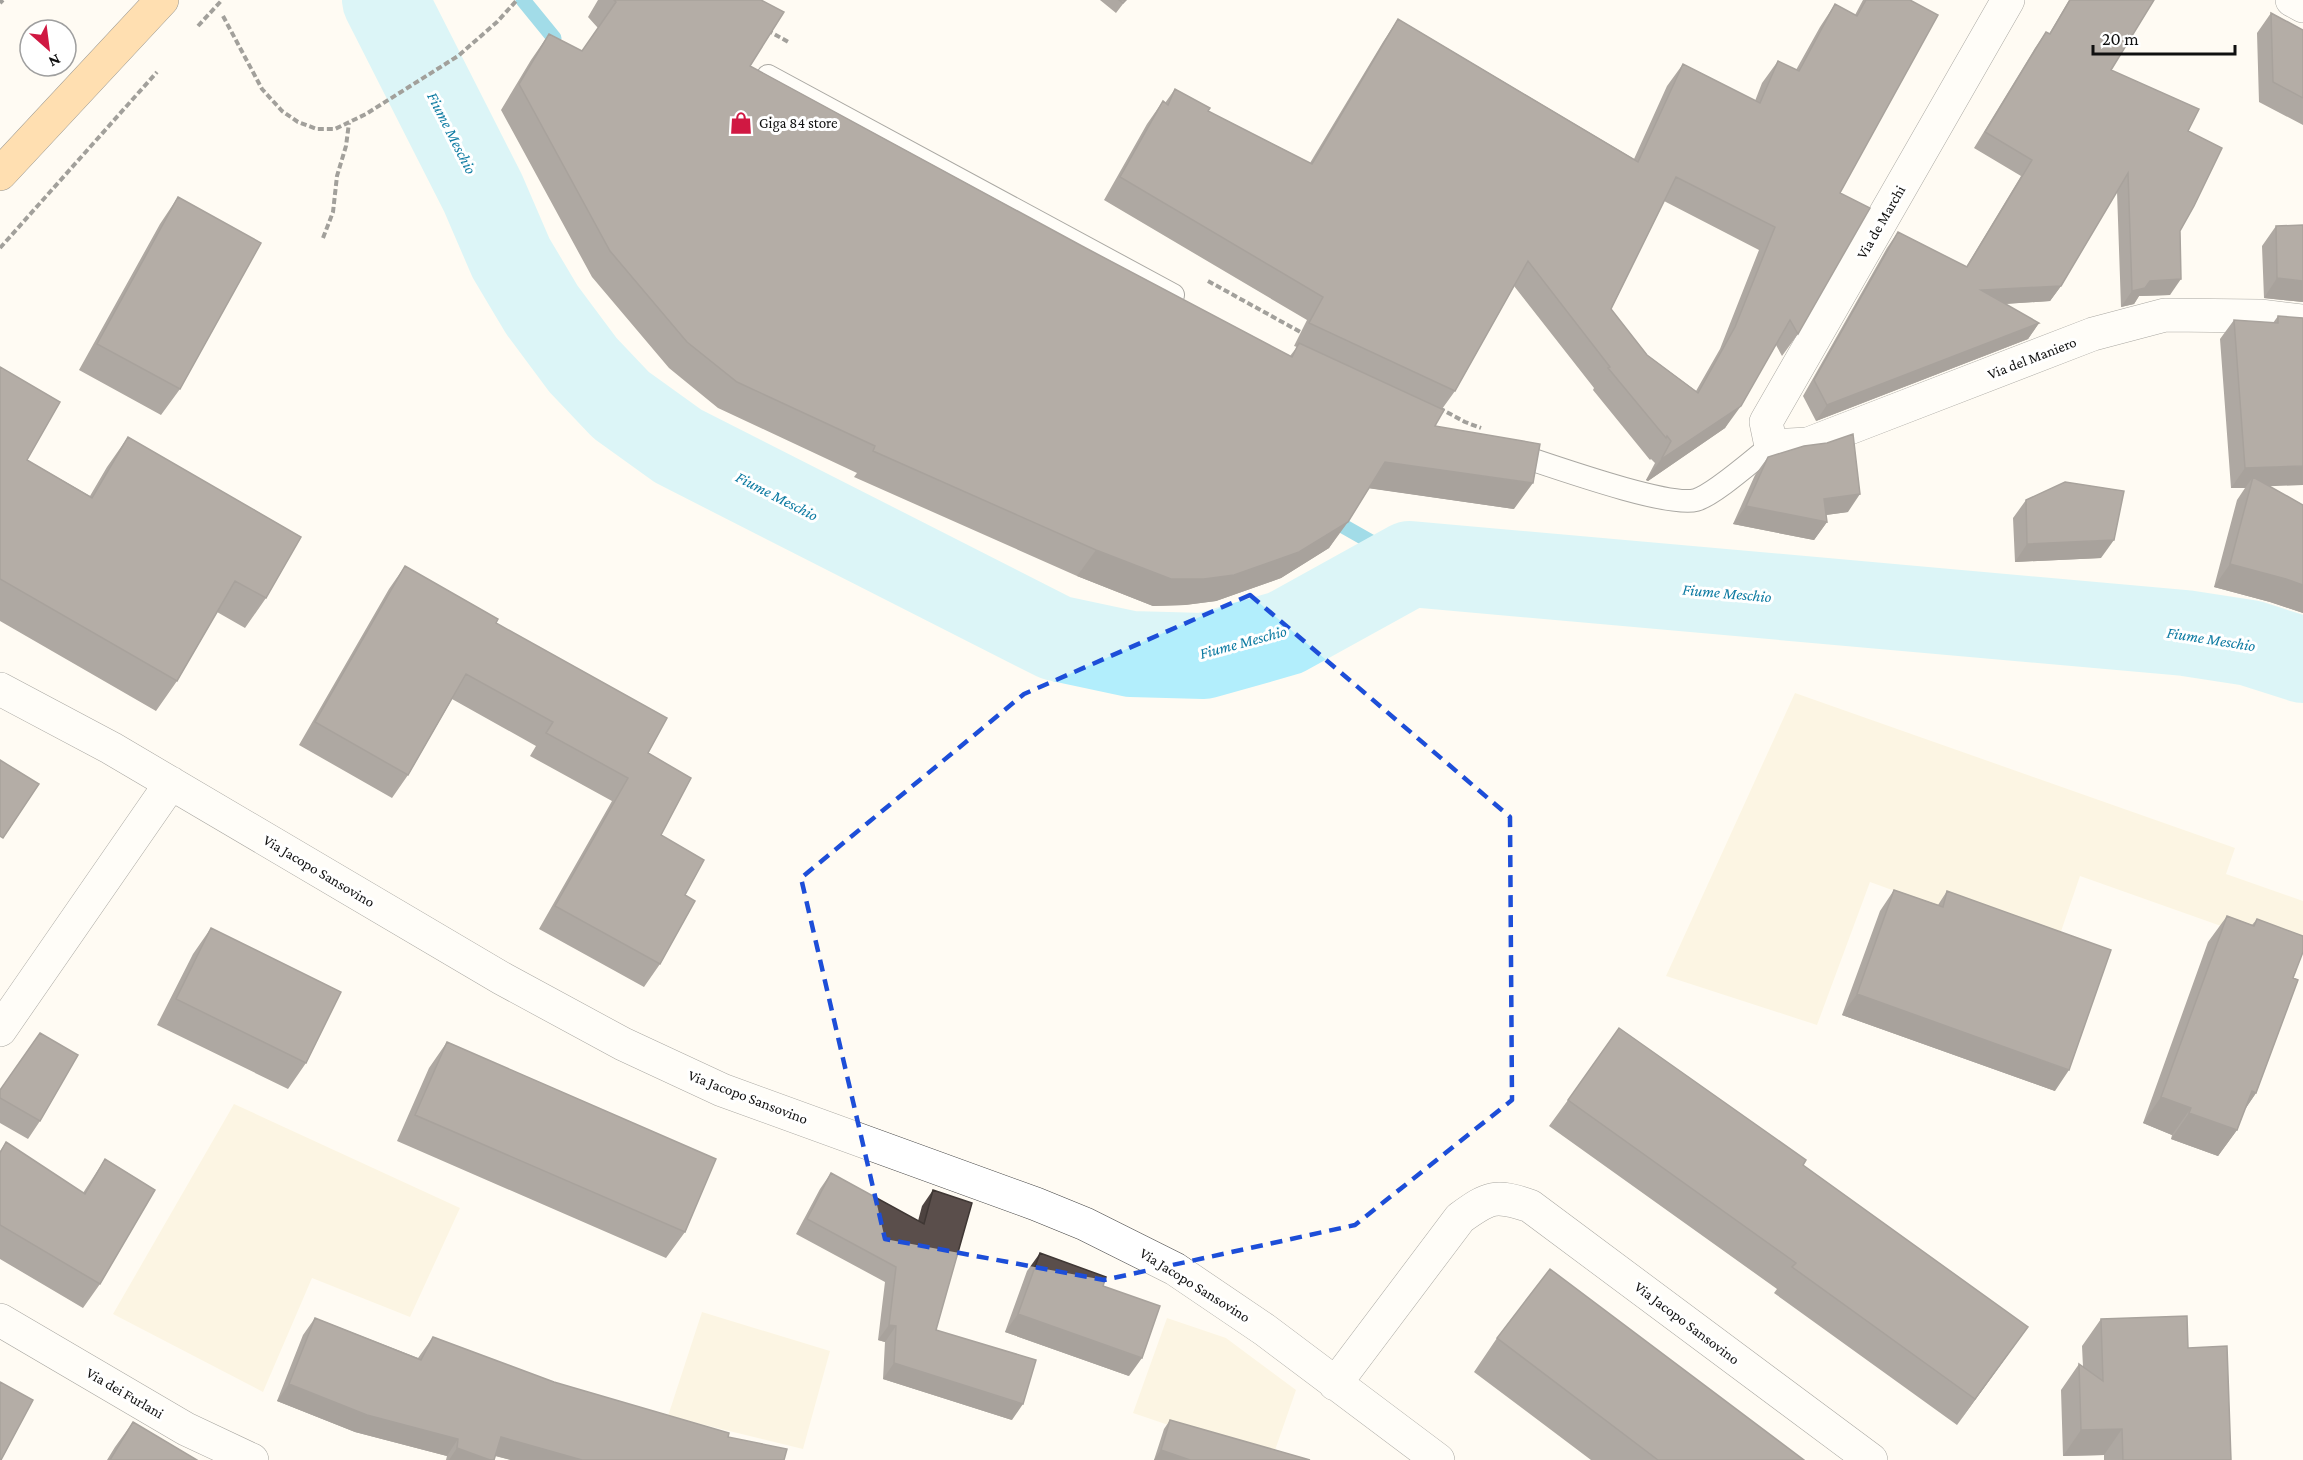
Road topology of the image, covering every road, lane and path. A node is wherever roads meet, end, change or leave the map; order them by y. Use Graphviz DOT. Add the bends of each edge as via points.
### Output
graph roads {
  1 [pos="3,0"];
  2 [pos="162,0"];
  3 [pos="222,0"];
  4 [pos="517,0"];
  5 [pos="2008,0"];
  6 [pos="2292,0"];
  7 [pos="0,3"];
  8 [pos="2303,6"];
  9 [pos="223,16"];
  10 [pos="762,27"];
  11 [pos="192,32"];
  12 [pos="792,44"];
  13 [pos="162,66"];
  14 [pos="768,75"];
  15 [pos="349,122"];
  16 [pos="0,174"];
  17 [pos="322,238"];
  18 [pos="0,248"];
  19 [pos="1200,276"];
  20 [pos="1192,306"];
  21 [pos="2303,321"];
  22 [pos="1312,338"];
  23 [pos="1434,406"];
  24 [pos="1489,438"];
  25 [pos="1771,447"];
  26 [pos="0,689"];
  27 [pos="171,783"];
  28 [pos="0,1030"];
  29 [pos="0,1320"];
  30 [pos="1335,1384"];
  31 [pos="252,1460"];
  32 [pos="1438,1460"];
  33 [pos="1871,1460"];
  1 -- 7 [label="path"];
  2 -- 16 [label="main road"];
  3 -- 11 [label="path"];
  4 -- 15 [label="path" via="458,56"];
  5 -- 25 [label="street, Via de Marchi" via="1766,422"];
  6 -- 8 [label="street"];
  9 -- 15 [label="path" via="262,89 282,111 317,129 335,129"];
  10 -- 12 [label="path"];
  13 -- 18 [label="path"];
  14 -- 20 [label="lane"];
  15 -- 17 [label="path" via="333,212"];
  19 -- 22 [label="path"];
  21 -- 25 [label="street, Via del Maniero" via="2260,316 2165,315 2093,334 1808,444"];
  23 -- 24 [label="path"];
  24 -- 25 [label="lane" via="1654,497 1694,501"];
  26 -- 27 [label="street, Via Jacopo Sansovino"];
  27 -- 28 [label="street"];
  27 -- 30 [label="street, Via Jacopo Sansovino" via="503,979 623,1044 722,1090 988,1186 1133,1246 1265,1329"];
  29 -- 31 [label="street, Via dei Furlani" via="186,1429"];
  30 -- 32 [label="street, Via Jacopo Sansovino"];
  30 -- 33 [label="street, Via Jacopo Sansovino" via="1460,1218 1483,1202 1506,1198 1530,1206"];
}
